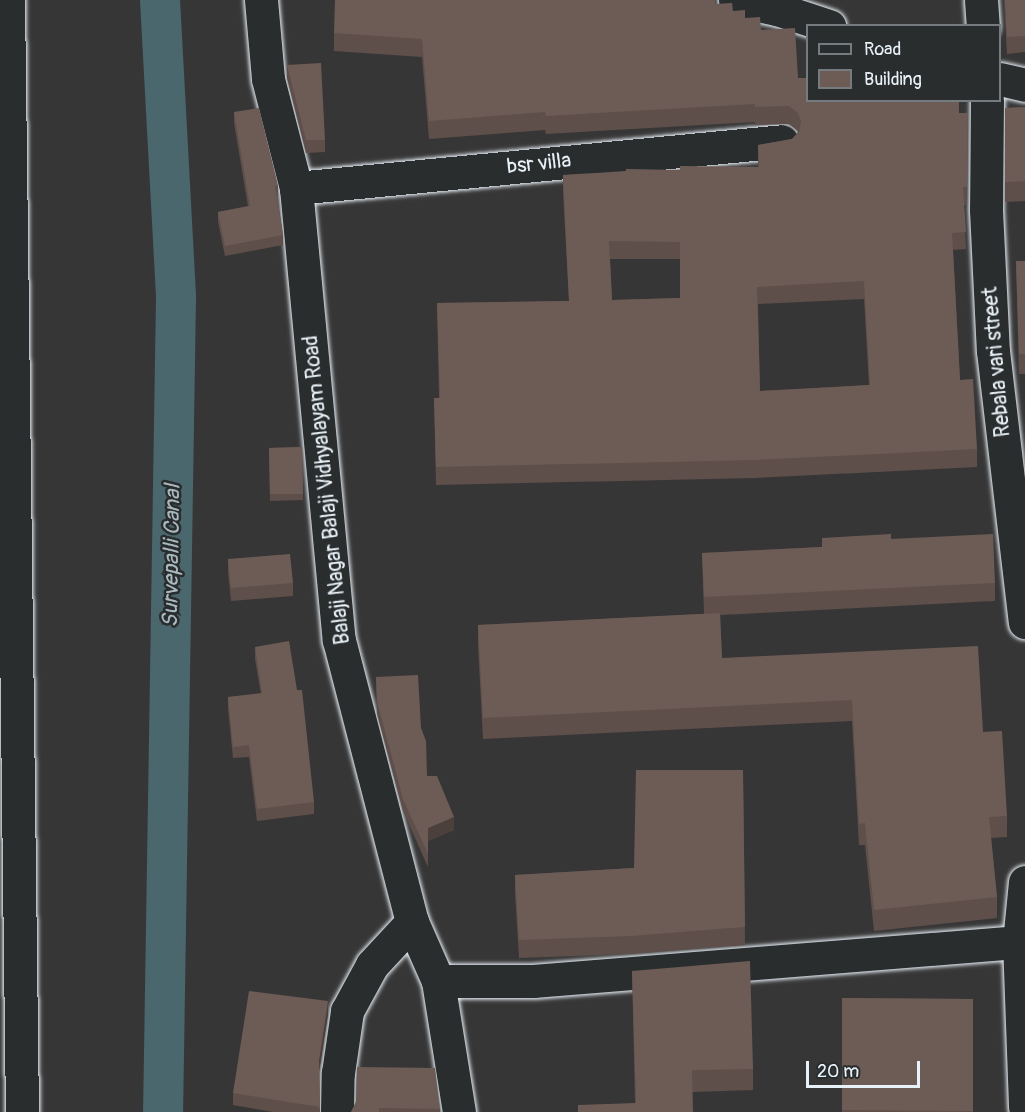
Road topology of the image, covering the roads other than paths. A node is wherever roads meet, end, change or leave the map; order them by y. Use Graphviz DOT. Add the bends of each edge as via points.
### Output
graph roads {
  1 [pos="8,0"];
  2 [pos="261,0"];
  3 [pos="735,0"];
  4 [pos="981,0"];
  5 [pos="823,24"];
  6 [pos="983,24"];
  7 [pos="1001,79"];
  8 [pos="1025,85"];
  9 [pos="5,95"];
  10 [pos="987,102"];
  11 [pos="782,141"];
  12 [pos="296,188"];
  13 [pos="1025,622"];
  14 [pos="1025,882"];
  15 [pos="412,922"];
  16 [pos="1019,942"];
  17 [pos="438,981"];
  18 [pos="1025,1107"];
  19 [pos="22,1112"];
  20 [pos="338,1112"];
  21 [pos="459,1112"];
  1 -- 9 [label="street"];
  2 -- 12 [label="street, Balaji Nagar Balaji Vidhyalayam Road" via="268,79"];
  3 -- 5 [label="street"];
  4 -- 6 [label="street"];
  7 -- 8 [label="street"];
  9 -- 19 [label="street"];
  10 -- 13 [label="street, Rebala vari street" via="986,210 993,351"];
  11 -- 12 [label="street, bsr villa"];
  12 -- 15 [label="street, Balaji Nagar Balaji Vidhyalayam Road" via="339,640"];
  14 -- 16 [label="street"];
  15 -- 17 [label="street, Balaji Nagar Balaji Vidhyalayam Road"];
  15 -- 20 [label="street" via="372,965 347,1011 338,1073"];
  16 -- 17 [label="street" via="533,981"];
  16 -- 18 [label="street"];
  17 -- 21 [label="street, Balaji Nagar Balaji Vidhyalayam Road"];
}
